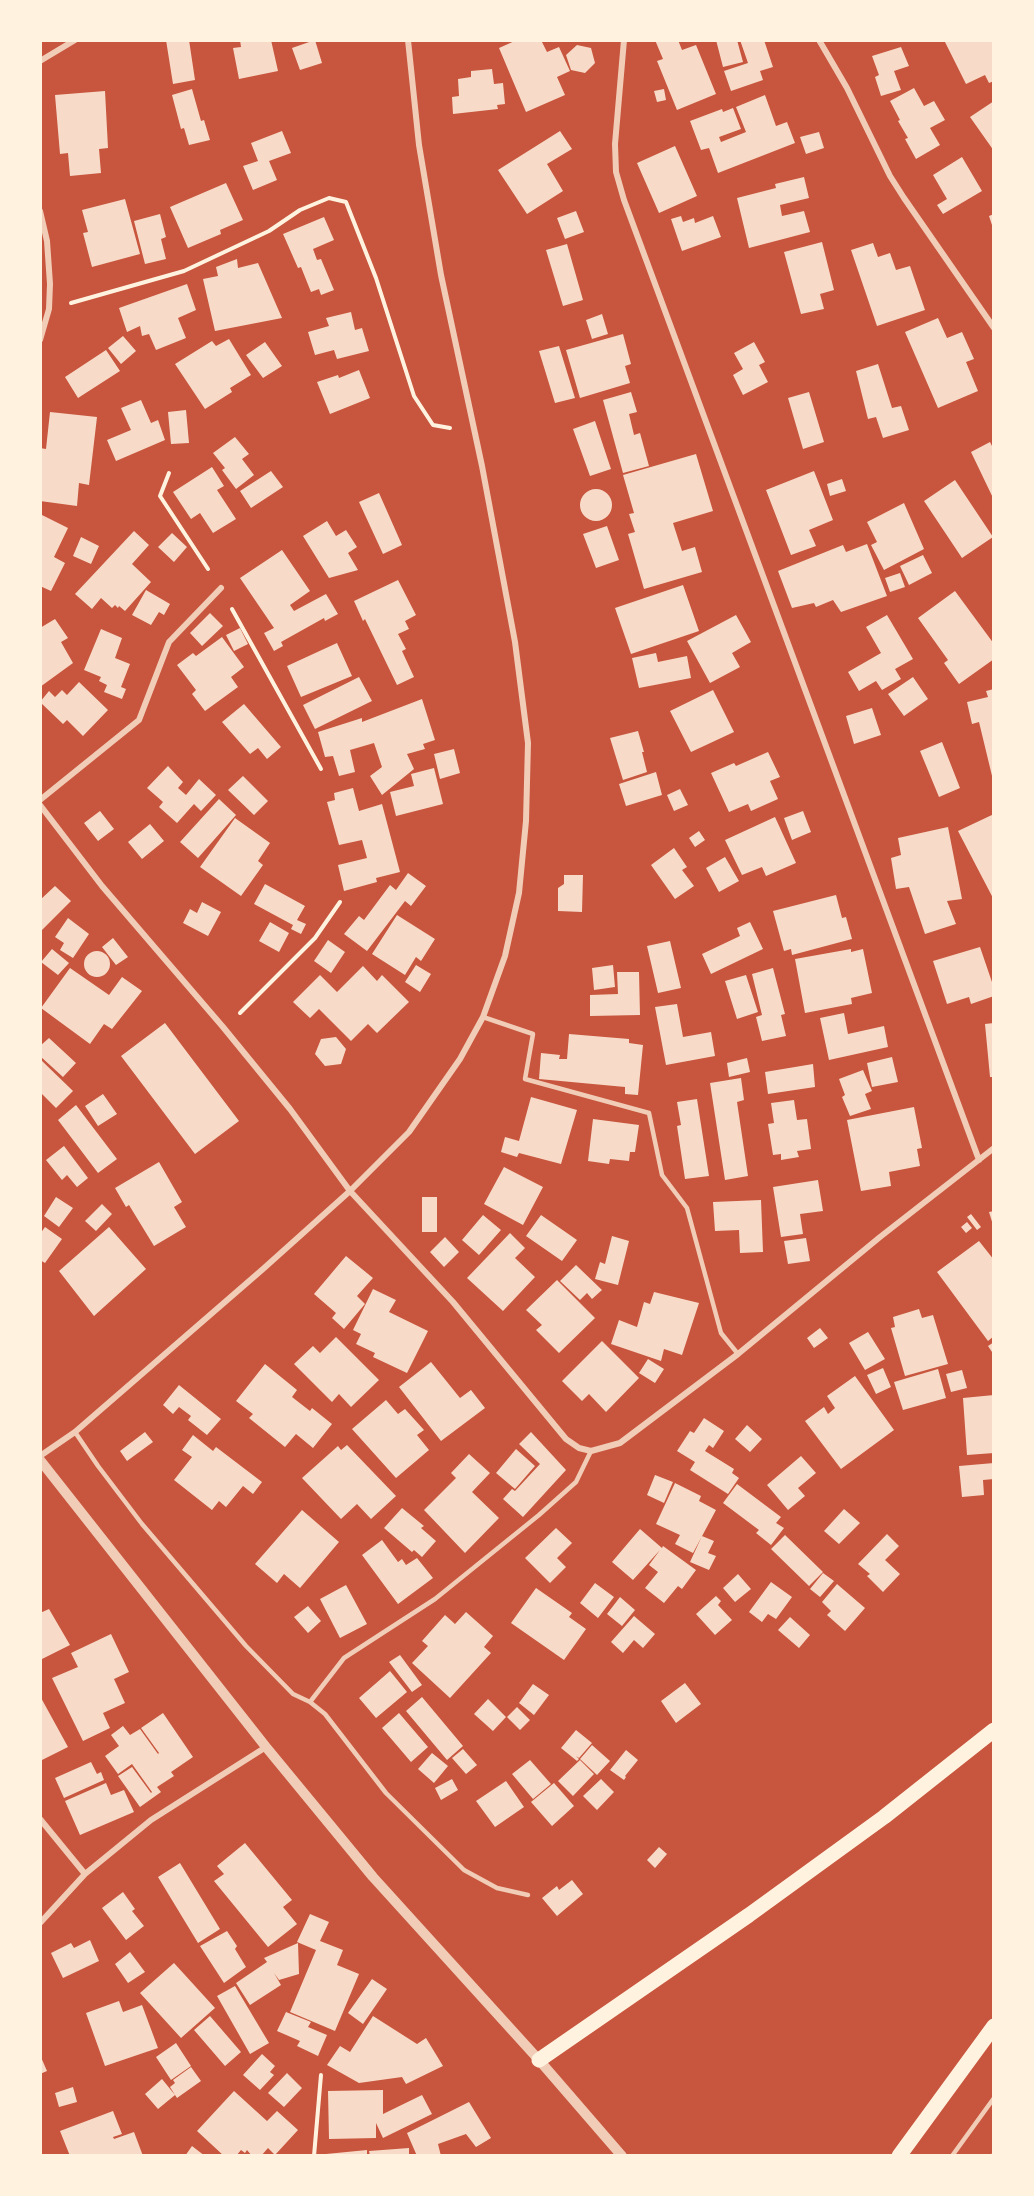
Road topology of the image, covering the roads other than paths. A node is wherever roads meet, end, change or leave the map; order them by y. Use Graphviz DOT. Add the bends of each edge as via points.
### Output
graph roads {
  1 [pos="75,40"];
  2 [pos="408,40"];
  3 [pos="624,40"];
  4 [pos="819,40"];
  5 [pos="40,61"];
  6 [pos="40,211"];
  7 [pos="993,328"];
  8 [pos="40,340"];
  9 [pos="221,588"];
  10 [pos="40,802"];
  11 [pos="483,1017"];
  12 [pos="993,1148"];
  13 [pos="979,1160"];
  14 [pos="350,1191"];
  15 [pos="738,1354"];
  16 [pos="75,1432"];
  17 [pos="591,1451"];
  18 [pos="40,1458"];
  19 [pos="310,1702"];
  20 [pos="993,1730"];
  21 [pos="266,1747"];
  22 [pos="40,1820"];
  23 [pos="85,1874"];
  24 [pos="528,1895"];
  25 [pos="40,1923"];
  26 [pos="993,2026"];
  27 [pos="539,2060"];
  28 [pos="993,2098"];
  29 [pos="622,2156"];
  30 [pos="899,2156"];
  31 [pos="952,2156"];
  1 -- 5 [label="street"];
  2 -- 11 [label="street" via="418,145 515,642 528,743 519,893 505,956"];
  3 -- 13 [label="street" via="615,144 616,172 624,200"];
  4 -- 7 [label="street" via="847,87 890,176"];
  6 -- 8 [label="street" via="50,284 49,309"];
  9 -- 10 [label="street" via="169,642 139,720"];
  10 -- 14 [label="street" via="102,886 283,1100"];
  11 -- 14 [label="street" via="460,1059 408,1132"];
  11 -- 15 [label="lane" via="532,1034 525,1079 649,1113 662,1175 687,1208 721,1333"];
  12 -- 13 [label="street"];
  13 -- 15 [label="street"];
  14 -- 16 [label="street"];
  14 -- 17 [label="street" via="453,1302 566,1439"];
  15 -- 17 [label="street" via="620,1443"];
  16 -- 18 [label="street"];
  16 -- 19 [label="lane" via="142,1524 246,1646 293,1694"];
  17 -- 19 [label="lane" via="576,1482 435,1599 344,1658"];
  18 -- 21 [label="street"];
  19 -- 24 [label="lane" via="325,1714 386,1793 464,1870 497,1888"];
  20 -- 27 [label="main road" via="874,1824 749,1915"];
  21 -- 23 [label="street" via="151,1820"];
  21 -- 27 [label="street" via="373,1877"];
  22 -- 23 [label="street"];
  23 -- 25 [label="street"];
  26 -- 30 [label="main road"];
  27 -- 29 [label="street"];
  28 -- 31 [label="lane"];
}
